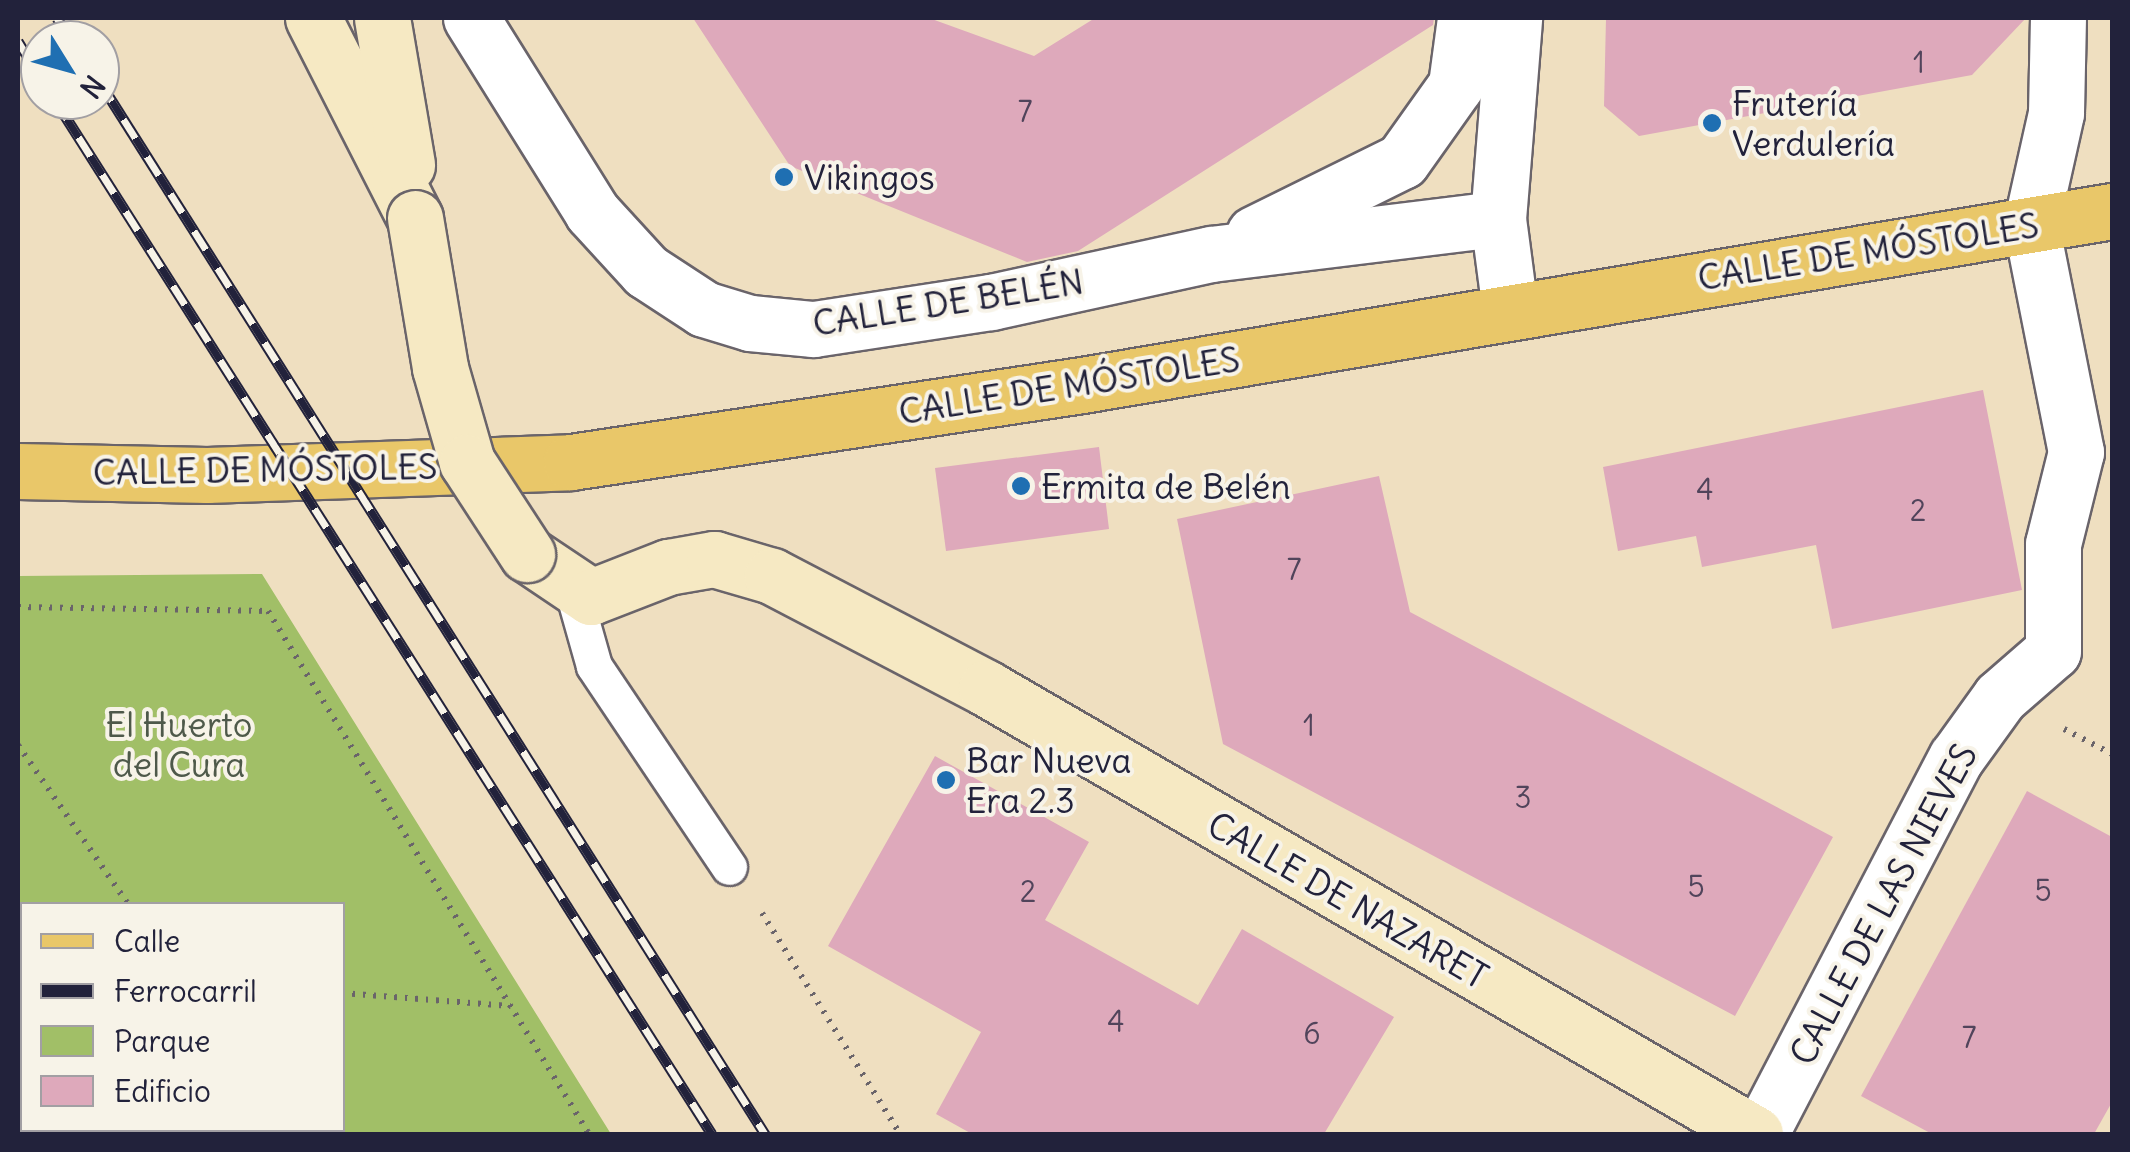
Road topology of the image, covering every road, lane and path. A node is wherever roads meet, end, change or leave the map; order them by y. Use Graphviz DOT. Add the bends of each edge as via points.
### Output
graph roads {
  1 [pos="313,18"];
  2 [pos="382,18"];
  3 [pos="471,18"];
  4 [pos="1464,18"];
  5 [pos="1514,18"];
  6 [pos="2058,18"];
  7 [pos="2112,211"];
  8 [pos="415,218"];
  9 [pos="1498,218"];
  10 [pos="2031,224"];
  11 [pos="1211,254"];
  12 [pos="1510,310"];
  13 [pos="18,471"];
  14 [pos="572,588"];
  15 [pos="18,608"];
  16 [pos="18,744"];
  17 [pos="729,867"];
  18 [pos="127,902"];
  19 [pos="345,993"];
  20 [pos="510,1006"];
  21 [pos="590,1134"];
  22 [pos="900,1134"];
  23 [pos="1757,1134"];
  1 -- 8 [label="street"];
  2 -- 8 [label="street"];
  3 -- 11 [label="street, CALLE DE BELÉN" via="592,212 646,271 704,309 814,329 992,302"];
  4 -- 11 [label="street, CALLE DE BELÉN" via="1456,85 1402,161"];
  5 -- 9 [label="street"];
  6 -- 10 [label="street" via="2056,113"];
  7 -- 10 [label="main road, CALLE DE MÓSTOLES"];
  8 -- 14 [label="street, bridge" via="440,368 467,462 528,554"];
  9 -- 11 [label="street, CALLE DE BELÉN"];
  9 -- 12 [label="street"];
  10 -- 12 [label="main road, CALLE DE MÓSTOLES"];
  10 -- 23 [label="street, CALLE DE LAS NIEVES" via="2076,452 2053,544 2053,651 2000,698 1956,758"];
  12 -- 13 [label="main road, CALLE DE MÓSTOLES" via="1062,388 571,462 207,475"];
  14 -- 17 [label="lane" via="594,666"];
  14 -- 23 [label="street, CALLE DE NAZARET" via="591,597 668,567 714,560 772,576"];
  15 -- 20 [label="path" via="268,611"];
  16 -- 18 [label="path"];
  17 -- 22 [label="path" via="809,980"];
  19 -- 20 [label="path"];
  20 -- 21 [label="path"];
}
